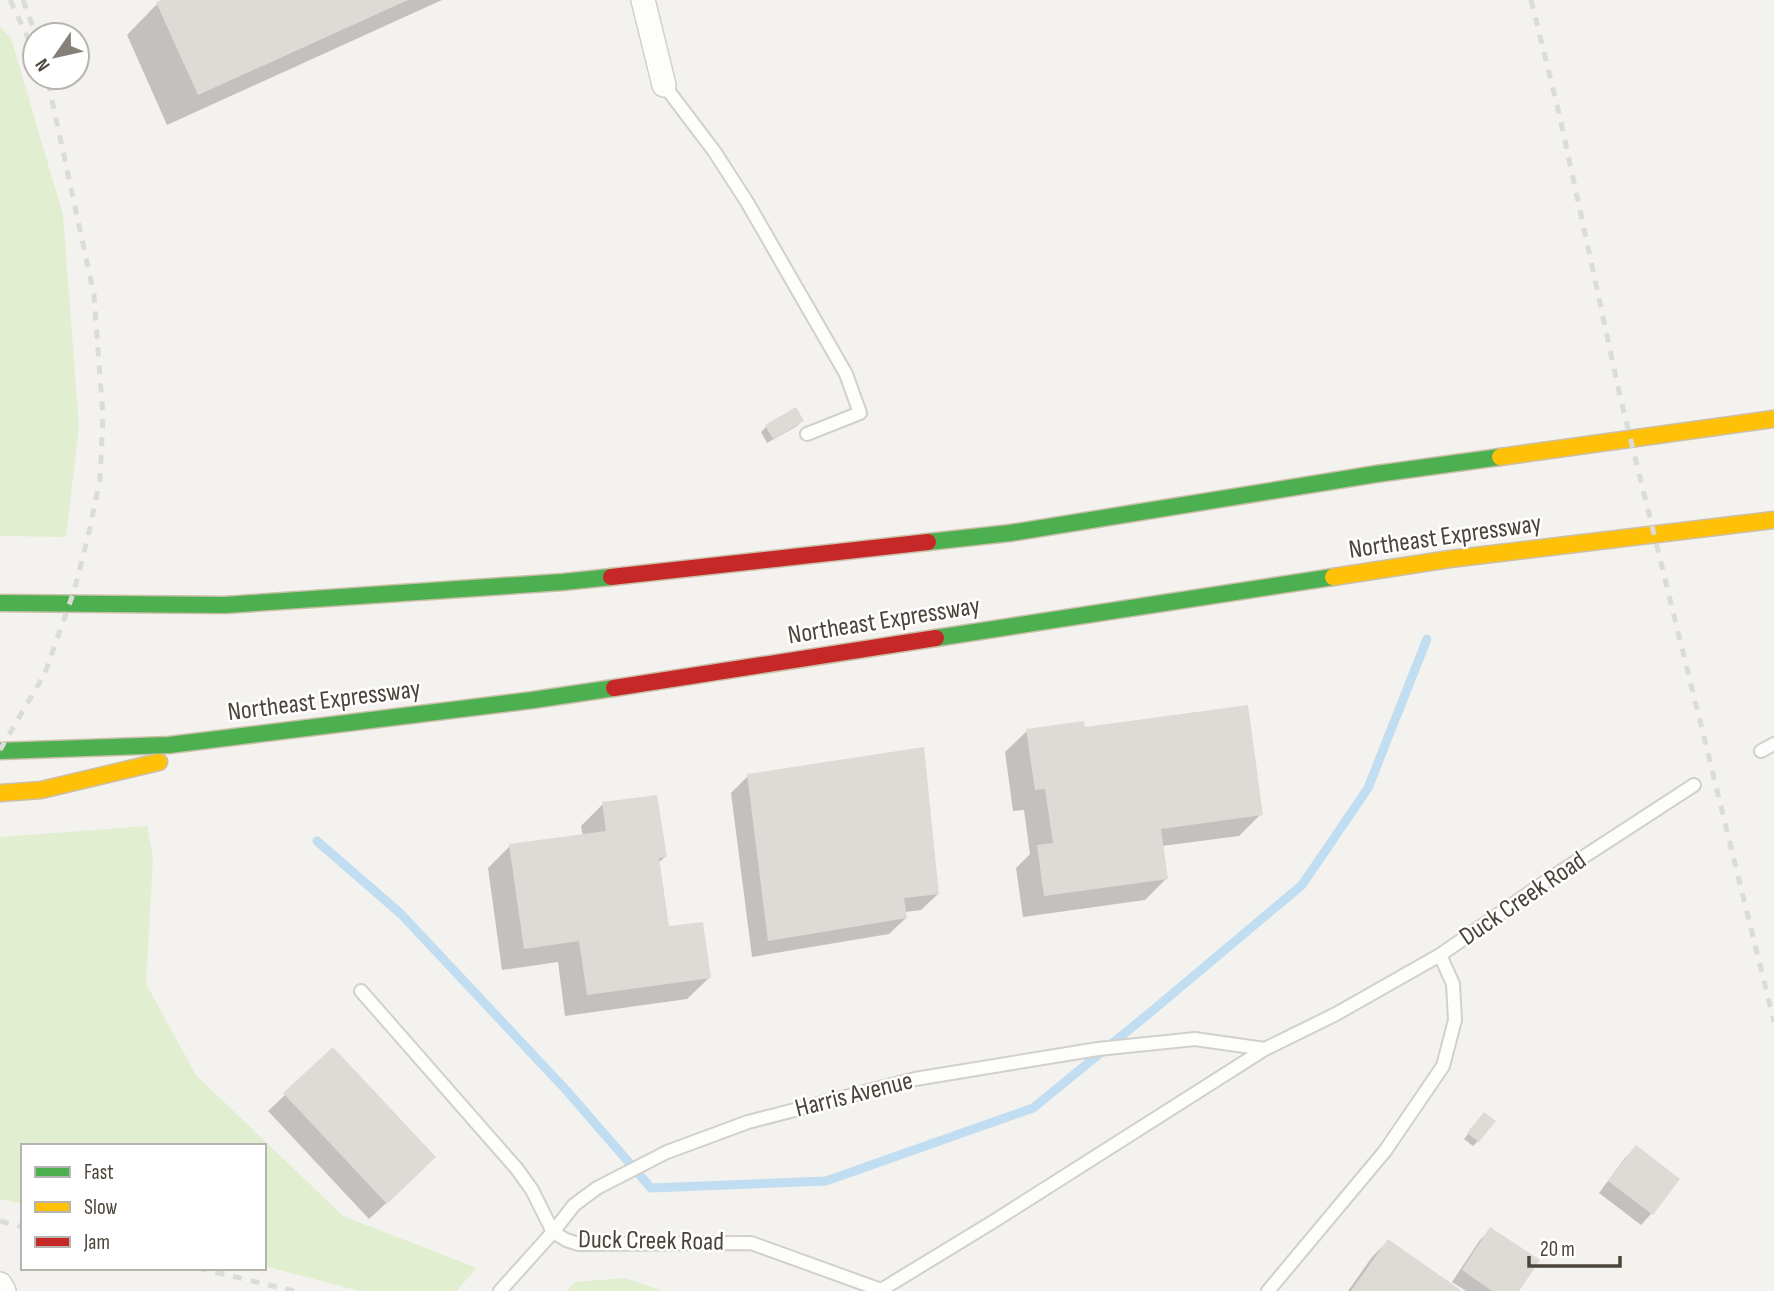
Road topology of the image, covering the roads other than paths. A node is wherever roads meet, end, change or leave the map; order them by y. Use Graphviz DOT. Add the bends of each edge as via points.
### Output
graph roads {
  1 [pos="643,0"];
  2 [pos="664,85"];
  3 [pos="1774,419"];
  4 [pos="807,434"];
  5 [pos="1774,520"];
  6 [pos="0,603"];
  7 [pos="291,730"];
  8 [pos="1774,744"];
  9 [pos="0,751"];
  10 [pos="1761,751"];
  11 [pos="1694,785"];
  12 [pos="0,793"];
  13 [pos="1440,955"];
  14 [pos="361,991"];
  15 [pos="1265,1048"];
  16 [pos="553,1232"];
  17 [pos="0,1284"];
  18 [pos="4,1291"];
  19 [pos="500,1291"];
  20 [pos="883,1291"];
  21 [pos="1268,1291"];
  1 -- 2 [label="street"];
  2 -- 4 [label="lane" via="747,202 846,374 860,413"];
  3 -- 6 [label="highway" via="1376,474 1010,533 563,582 225,605"];
  5 -- 7 [label="highway, Northeast Expressway" via="1450,559 533,700"];
  7 -- 9 [label="highway, Northeast Expressway" via="169,745"];
  7 -- 12 [label="highway" via="41,790"];
  8 -- 10 [label="lane"];
  11 -- 13 [label="lane, Duck Creek Road"];
  13 -- 15 [label="lane"];
  13 -- 21 [label="lane, Duck Creek Road" via="1453,984 1455,1020 1443,1066 1385,1151"];
  14 -- 16 [label="lane, Duck Creek Road" via="517,1169"];
  15 -- 16 [label="lane, Harris Avenue" via="1195,1039 1098,1049 915,1079 748,1122 667,1152 597,1188 574,1205"];
  15 -- 20 [label="lane"];
  16 -- 19 [label="lane, Harris Avenue"];
  16 -- 20 [label="lane, Duck Creek Road" via="579,1244 751,1243"];
  17 -- 18 [label="street"];
}
